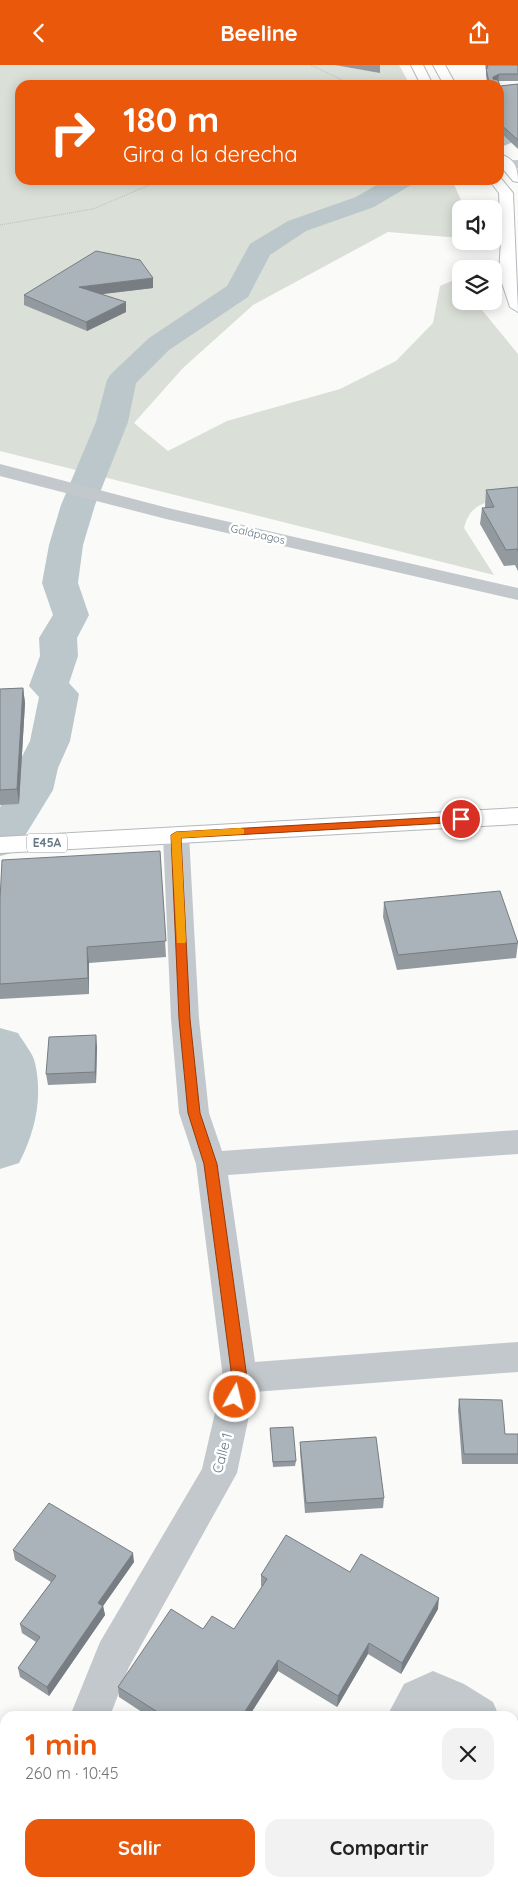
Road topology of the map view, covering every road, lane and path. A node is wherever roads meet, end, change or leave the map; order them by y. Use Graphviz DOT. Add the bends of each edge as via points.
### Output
graph roads {
  1 [pos="311,65"];
  2 [pos="418,65"];
  3 [pos="440,65"];
  4 [pos="342,80"];
  5 [pos="425,80"];
  6 [pos="448,80"];
  7 [pos="505,162"];
  8 [pos="518,178"];
  9 [pos="149,185"];
  10 [pos="502,185"];
  11 [pos="512,193"];
  12 [pos="0,225"];
  13 [pos="514,240"];
  14 [pos="518,307"];
  15 [pos="0,470"];
  16 [pos="518,594"];
  17 [pos="518,817"];
  18 [pos="176,835"];
  19 [pos="0,845"];
  20 [pos="518,1142"];
  21 [pos="211,1164"];
  22 [pos="518,1357"];
  23 [pos="240,1378"];
  24 [pos="92,1711"];
  25 [pos="411,1711"];
  26 [pos="470,1711"];
  1 -- 4 [label="path"];
  2 -- 5 [label="main road"];
  3 -- 6 [label="main road"];
  7 -- 8 [label="main road"];
  9 -- 12 [label="path" via="93,209"];
  10 -- 11 [label="main road"];
  11 -- 13 [label="main road"];
  13 -- 14 [label="main road" via="507,274"];
  15 -- 16 [label="street, Galápagos" via="159,511"];
  17 -- 18 [label="main road, E45A"];
  18 -- 19 [label="main road, E45A"];
  18 -- 21 [label="street, Calle 1" via="185,1019 194,1113"];
  20 -- 21 [label="street"];
  21 -- 23 [label="street, Calle 1"];
  22 -- 23 [label="street"];
  23 -- 24 [label="street, Calle 1" via="218,1473 114,1656"];
  25 -- 26 [label="street" via="418,1698 433,1691"];
}
